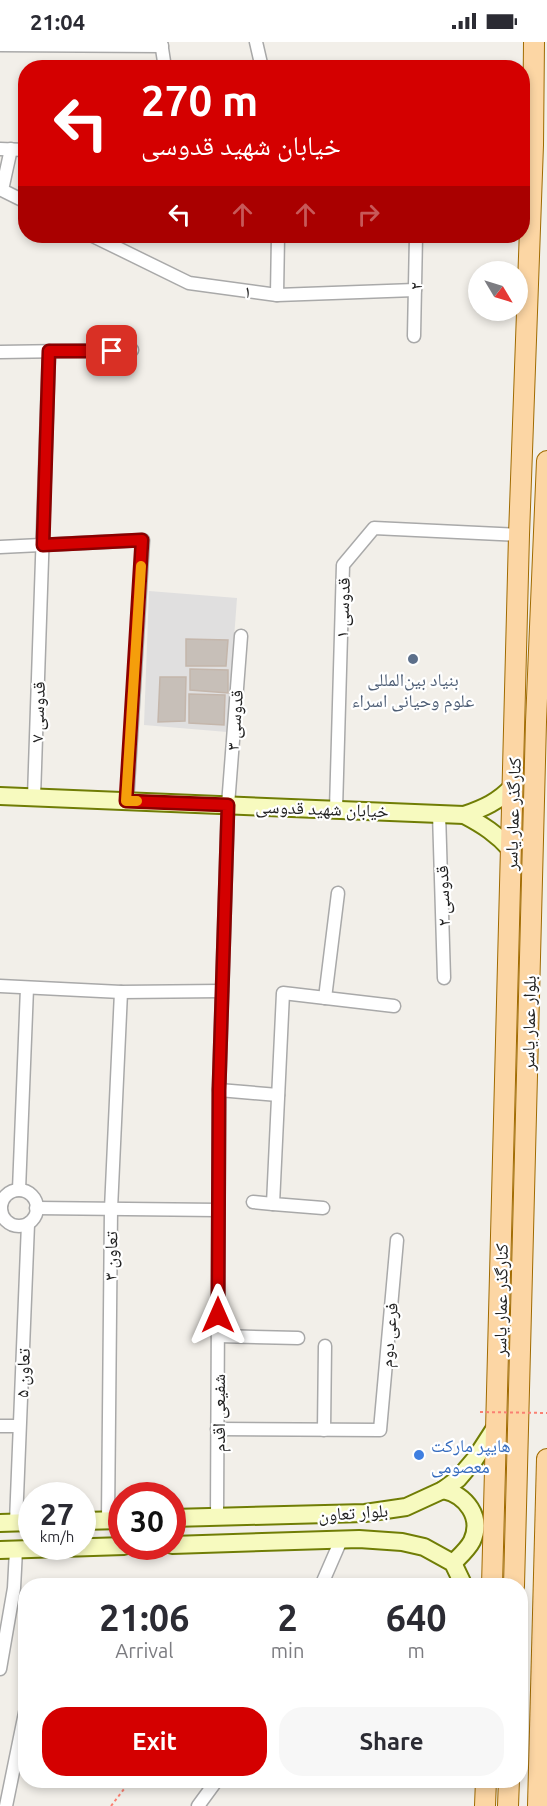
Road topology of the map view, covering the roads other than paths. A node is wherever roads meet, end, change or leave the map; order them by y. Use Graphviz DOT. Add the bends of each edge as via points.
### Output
graph roads {
  1 [pos="256,42"];
  2 [pos="534,42"];
  3 [pos="161,44"];
  4 [pos="0,45"];
  5 [pos="164,60"];
  6 [pos="260,60"];
  7 [pos="530,111"];
  8 [pos="5,149"];
  9 [pos="18,198"];
  10 [pos="107,243"];
  11 [pos="278,243"];
  12 [pos="416,243"];
  13 [pos="526,243"];
  14 [pos="415,290"];
  15 [pos="277,295"];
  16 [pos="414,336"];
  17 [pos="132,350"];
  18 [pos="49,351"];
  19 [pos="0,352"];
  20 [pos="547,461"];
  21 [pos="544,534"];
  22 [pos="519,535"];
  23 [pos="43,545"];
  24 [pos="0,547"];
  25 [pos="517,625"];
  26 [pos="240,636"];
  27 [pos="513,786"];
  28 [pos="0,796"];
  29 [pos="34,797"];
  30 [pos="126,801"];
  31 [pos="228,805"];
  32 [pos="336,809"];
  33 [pos="439,813"];
  34 [pos="464,815"];
  35 [pos="511,850"];
  36 [pos="338,893"];
  37 [pos="444,978"];
  38 [pos="0,986"];
  39 [pos="27,988"];
  40 [pos="222,991"];
  41 [pos="121,992"];
  42 [pos="326,998"];
  43 [pos="393,1006"];
  44 [pos="219,1090"];
  45 [pos="279,1095"];
  46 [pos="19,1190"];
  47 [pos="253,1202"];
  48 [pos="273,1204"];
  49 [pos="322,1208"];
  50 [pos="1,1209"];
  51 [pos="36,1209"];
  52 [pos="111,1209"];
  53 [pos="218,1210"];
  54 [pos="28,1224"];
  55 [pos="397,1240"];
  56 [pos="218,1336"];
  57 [pos="298,1338"];
  58 [pos="325,1346"];
  59 [pos="497,1425"];
  60 [pos="0,1426"];
  61 [pos="19,1426"];
  62 [pos="218,1429"];
  63 [pos="324,1430"];
  64 [pos="547,1459"];
  65 [pos="115,1482"];
  66 [pos="443,1490"];
  67 [pos="217,1517"];
  68 [pos="186,1518"];
  69 [pos="16,1522"];
  70 [pos="341,1540"];
  71 [pos="186,1545"];
  72 [pos="108,1547"];
  73 [pos="8,1550"];
  74 [pos="453,1563"];
  75 [pos="324,1578"];
  76 [pos="460,1578"];
  77 [pos="492,1578"];
  78 [pos="514,1578"];
  79 [pos="0,1669"];
  80 [pos="18,1747"];
  81 [pos="211,1788"];
  82 [pos="486,1788"];
  83 [pos="508,1788"];
  84 [pos="6,1806"];
  85 [pos="198,1806"];
  86 [pos="485,1806"];
  87 [pos="508,1806"];
  88 [pos="538,1806"];
  1 -- 6 [label="street"];
  2 -- 7 [label="main road, کنارگذر عمار یاسر"];
  3 -- 4 [label="street"];
  3 -- 5 [label="street"];
  8 -- 9 [label="street" via="2,190"];
  10 -- 15 [label="street, ۱" via="189,283"];
  11 -- 15 [label="street"];
  12 -- 14 [label="street, ۲"];
  13 -- 22 [label="main road, کنارگذر عمار یاسر"];
  14 -- 15 [label="street, ۱"];
  14 -- 16 [label="street, ۲"];
  17 -- 18 [label="street"];
  18 -- 19 [label="street"];
  18 -- 23 [label="street, قدوسی ۷"];
  20 -- 21 [label="main road, بلوار عمار یاسر"];
  21 -- 25 [label="main road"];
  21 -- 78 [label="main road, بلوار عمار یاسر"];
  22 -- 25 [label="main road, کنارگذر عمار یاسر"];
  22 -- 32 [label="street, قدوسی ۱" via="374,528 343,565"];
  23 -- 24 [label="street"];
  23 -- 29 [label="street, قدوسی ۷"];
  23 -- 30 [label="street" via="142,540"];
  25 -- 27 [label="main road, کنارگذر عمار یاسر"];
  26 -- 31 [label="street, قدوسی ۳"];
  27 -- 34 [label="main road" via="501,799"];
  27 -- 35 [label="main road, کنارگذر عمار یاسر"];
  28 -- 29 [label="main road, خیابان شهید قدوسی"];
  29 -- 30 [label="main road, خیابان شهید قدوسی"];
  30 -- 31 [label="main road, خیابان شهید قدوسی"];
  31 -- 32 [label="main road, خیابان شهید قدوسی"];
  31 -- 40 [label="street, شفیعی اقدم"];
  32 -- 33 [label="main road, خیابان شهید قدوسی"];
  33 -- 34 [label="main road, خیابان شهید قدوسی"];
  33 -- 37 [label="street, قدوسی ۲"];
  34 -- 35 [label="main road" via="500,837"];
  35 -- 59 [label="main road, کنارگذر عمار یاسر"];
  36 -- 42 [label="street"];
  38 -- 39 [label="street"];
  39 -- 41 [label="street"];
  39 -- 46 [label="street"];
  40 -- 41 [label="street"];
  40 -- 44 [label="street, شفیعی اقدم"];
  41 -- 52 [label="street, تعاون ۳"];
  42 -- 43 [label="street"];
  42 -- 45 [label="street" via="283,993"];
  44 -- 45 [label="street"];
  44 -- 53 [label="street, شفیعی اقدم"];
  45 -- 48 [label="street"];
  46 -- 50 [label="street" via="8,1193"];
  46 -- 51 [label="street" via="30,1193 37,1203"];
  47 -- 48 [label="street"];
  48 -- 49 [label="street"];
  50 -- 54 [label="street" via="10,1224"];
  51 -- 52 [label="street"];
  51 -- 54 [label="street"];
  52 -- 53 [label="street"];
  52 -- 65 [label="street, تعاون ۳"];
  53 -- 56 [label="street, شفیعی اقدم"];
  54 -- 61 [label="street, تعاون ۵"];
  55 -- 63 [label="street, فرعی دوم" via="380,1430"];
  56 -- 57 [label="street"];
  56 -- 62 [label="street, شفیعی اقدم"];
  58 -- 63 [label="street"];
  59 -- 66 [label="main road, بلوار تعاون" via="475,1459"];
  59 -- 77 [label="main road, کنارگذر عمار یاسر"];
  60 -- 61 [label="street"];
  61 -- 69 [label="street, تعاون ۵"];
  62 -- 63 [label="street"];
  62 -- 67 [label="street, شفیعی اقدم"];
  64 -- 88 [label="main road"];
  66 -- 67 [label="main road, بلوار تعاون" via="406,1507 365,1513"];
  66 -- 74 [label="main road" via="468,1504 475,1522 472,1541"];
  67 -- 68 [label="main road, بلوار تعاون"];
  69 -- 73 [label="main road"];
  70 -- 71 [label="main road, بلوار تعاون"];
  70 -- 74 [label="main road, بلوار تعاون" via="402,1542 424,1547"];
  70 -- 75 [label="street"];
  72 -- 73 [label="main road"];
  73 -- 79 [label="street" via="15,1588"];
  74 -- 76 [label="main road"];
  80 -- 84 [label="street"];
  81 -- 85 [label="street"];
  82 -- 86 [label="main road"];
  83 -- 87 [label="main road"];
}
